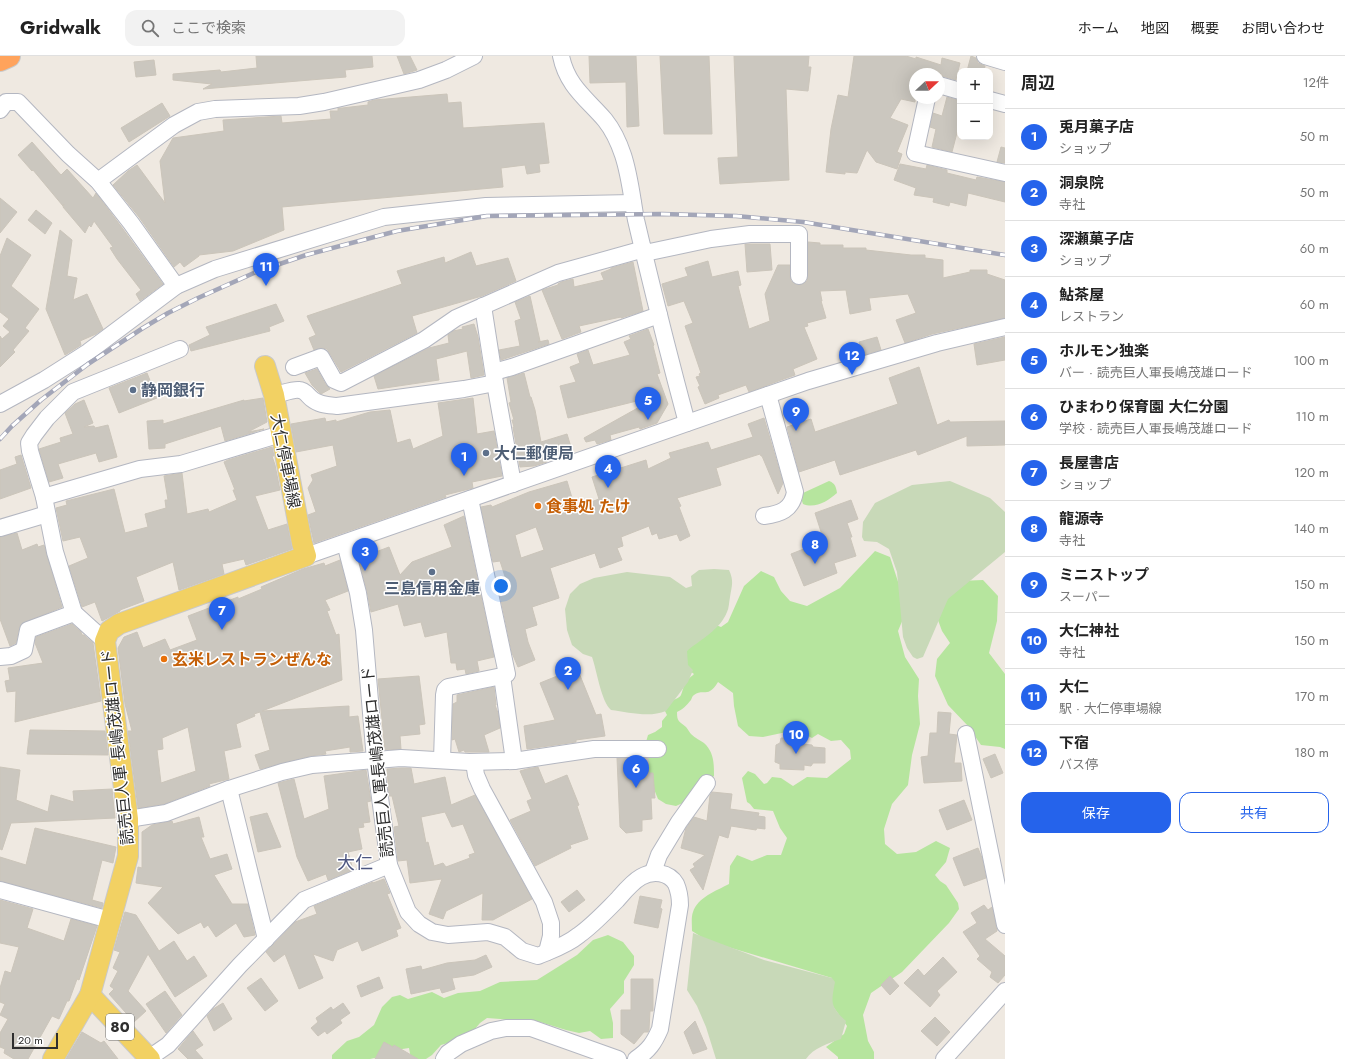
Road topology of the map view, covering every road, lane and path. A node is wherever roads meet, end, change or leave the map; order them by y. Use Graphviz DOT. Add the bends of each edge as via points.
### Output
graph roads {
  1 [pos="9,56"];
  2 [pos="474,56"];
  3 [pos="562,56"];
  4 [pos="985,56"];
  5 [pos="0,60"];
  6 [pos="1005,62"];
  7 [pos="945,87"];
  8 [pos="957,90"];
  9 [pos="993,101"];
  10 [pos="926,104"];
  11 [pos="1005,104"];
  12 [pos="0,110"];
  13 [pos="1005,174"];
  14 [pos="98,181"];
  15 [pos="633,203"];
  16 [pos="644,251"];
  17 [pos="800,276"];
  18 [pos="176,286"];
  19 [pos="483,306"];
  20 [pos="659,315"];
  21 [pos="1005,327"];
  22 [pos="180,349"];
  23 [pos="266,366"];
  24 [pos="294,367"];
  25 [pos="494,378"];
  26 [pos="274,395"];
  27 [pos="768,395"];
  28 [pos="0,404"];
  29 [pos="687,423"];
  30 [pos="281,434"];
  31 [pos="513,484"];
  32 [pos="44,497"];
  33 [pos="470,499"];
  34 [pos="47,514"];
  35 [pos="764,516"];
  36 [pos="0,528"];
  37 [pos="345,543"];
  38 [pos="306,556"];
  39 [pos="74,613"];
  40 [pos="105,641"];
  41 [pos="0,657"];
  42 [pos="502,676"];
  43 [pos="966,734"];
  44 [pos="658,749"];
  45 [pos="375,760"];
  46 [pos="442,760"];
  47 [pos="514,761"];
  48 [pos="474,762"];
  49 [pos="707,783"];
  50 [pos="229,789"];
  51 [pos="128,819"];
  52 [pos="389,865"];
  53 [pos="653,872"];
  54 [pos="0,890"];
  55 [pos="110,920"];
  56 [pos="1005,925"];
  57 [pos="266,939"];
  58 [pos="547,952"];
  59 [pos="1005,991"];
  60 [pos="90,995"];
  61 [pos="53,1059"];
  62 [pos="149,1059"];
  63 [pos="444,1059"];
  64 [pos="618,1059"];
  65 [pos="636,1059"];
  66 [pos="944,1059"];
  1 -- 5 [label="highway"];
  2 -- 14 [label="street" via="419,80 324,102 299,106 198,112 174,126"];
  3 -- 15 [label="street" via="567,73 577,91 606,121 617,141"];
  4 -- 6 [label="street"];
  7 -- 8 [label="street"];
  9 -- 11 [label="street"];
  10 -- 13 [label="street" via="914,153"];
  12 -- 14 [label="street" via="6,102 18,102"];
  14 -- 18 [label="street"];
  15 -- 16 [label="street"];
  15 -- 18 [label="street" via="486,206 384,217 215,269"];
  16 -- 17 [label="street" via="750,234 799,234"];
  16 -- 19 [label="street" via="558,273"];
  16 -- 20 [label="street"];
  18 -- 28 [label="street" via="88,352"];
  19 -- 24 [label="street" via="456,318 424,340 341,383 334,380 321,357"];
  19 -- 25 [label="street"];
  20 -- 25 [label="street" via="512,367"];
  20 -- 29 [label="street"];
  21 -- 27 [label="street" via="937,343"];
  22 -- 32 [label="street" via="73,392 47,418 29,443"];
  23 -- 26 [label="main road, 大仁停車場線"];
  25 -- 26 [label="street" via="464,389 337,406 324,405 300,390"];
  25 -- 31 [label="street"];
  26 -- 30 [label="main road, 大仁停車場線"];
  27 -- 29 [label="street"];
  27 -- 35 [label="street" via="795,492 790,506 776,514"];
  29 -- 31 [label="street"];
  30 -- 32 [label="street" via="181,464 140,469"];
  30 -- 38 [label="main road, 大仁停車場線"];
  31 -- 33 [label="street"];
  32 -- 34 [label="street"];
  33 -- 37 [label="street"];
  33 -- 42 [label="street" via="507,674"];
  34 -- 36 [label="street"];
  34 -- 39 [label="street" via="55,552"];
  37 -- 38 [label="street"];
  37 -- 45 [label="street, 読売巨人軍長嶋茂雄ロード" via="358,593 364,630"];
  38 -- 40 [label="main road, 読売巨人軍 長嶋茂雄ロード" via="119,624 109,631"];
  39 -- 40 [label="street"];
  39 -- 41 [label="street" via="28,630 24,650"];
  40 -- 51 [label="main road, 読売巨人軍 長嶋茂雄ロード"];
  42 -- 46 [label="street" via="448,687 445,690"];
  42 -- 47 [label="street"];
  43 -- 56 [label="street"];
  44 -- 47 [label="street" via="594,749"];
  45 -- 46 [label="street"];
  45 -- 50 [label="street" via="312,765"];
  45 -- 52 [label="street, 読売巨人軍長嶋茂雄ロード"];
  46 -- 48 [label="street"];
  47 -- 48 [label="street"];
  48 -- 58 [label="street" via="482,789 544,902 552,923"];
  49 -- 53 [label="street" via="663,848"];
  50 -- 51 [label="street" via="166,813"];
  50 -- 57 [label="street"];
  51 -- 55 [label="main road, 読売巨人軍 長嶋茂雄ロード" via="128,856"];
  52 -- 57 [label="street" via="304,900"];
  52 -- 58 [label="street, 読売巨人軍長嶋茂雄ロード" via="408,912 419,924 432,932 448,935 488,932 505,937 522,951 538,956"];
  53 -- 58 [label="street, 読売巨人軍長嶋茂雄ロード" via="641,877 578,936"];
  53 -- 65 [label="street" via="668,875 676,884 680,905 660,1029 654,1043"];
  54 -- 55 [label="street"];
  55 -- 60 [label="main road, 読売巨人軍 長嶋茂雄ロード"];
  57 -- 62 [label="street" via="168,1045"];
  59 -- 66 [label="street"];
  60 -- 61 [label="main road, 読売巨人軍 長嶋茂雄ロード / 80"];
  60 -- 62 [label="main road, 80"];
  63 -- 64 [label="street" via="461,1044 491,1031 531,1028"];
}
